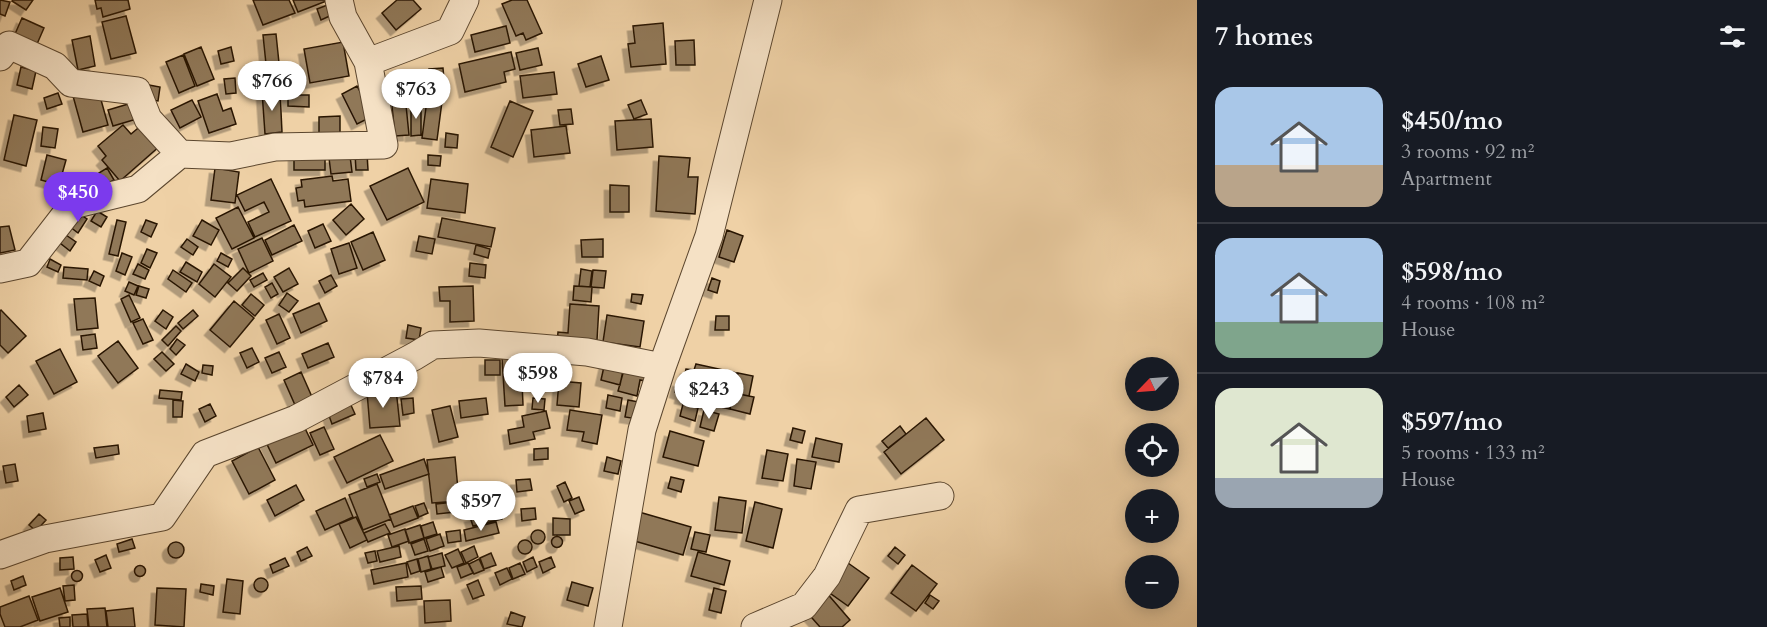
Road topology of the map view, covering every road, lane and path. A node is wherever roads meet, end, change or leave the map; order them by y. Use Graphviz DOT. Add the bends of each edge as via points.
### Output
graph roads {
  1 [pos="339,0"];
  2 [pos="465,0"];
  3 [pos="768,0"];
  4 [pos="0,57"];
  5 [pos="368,62"];
  6 [pos="180,154"];
  7 [pos="0,269"];
  8 [pos="662,367"];
  9 [pos="940,496"];
  10 [pos="0,555"];
  11 [pos="608,627"];
  12 [pos="755,627"];
  1 -- 5 [label="street"];
  2 -- 5 [label="street" via="450,31"];
  3 -- 8 [label="street" via="709,236"];
  4 -- 6 [label="street" via="9,45 55,66 71,83 137,91 148,119"];
  5 -- 6 [label="street" via="384,145 276,147 231,156"];
  6 -- 7 [label="street" via="138,189 73,205 28,263"];
  8 -- 10 [label="street" via="587,352 479,343 433,345 296,419 205,454 162,517 45,539"];
  8 -- 11 [label="street" via="642,430"];
  9 -- 12 [label="street" via="859,510 827,576 804,606"];
}
